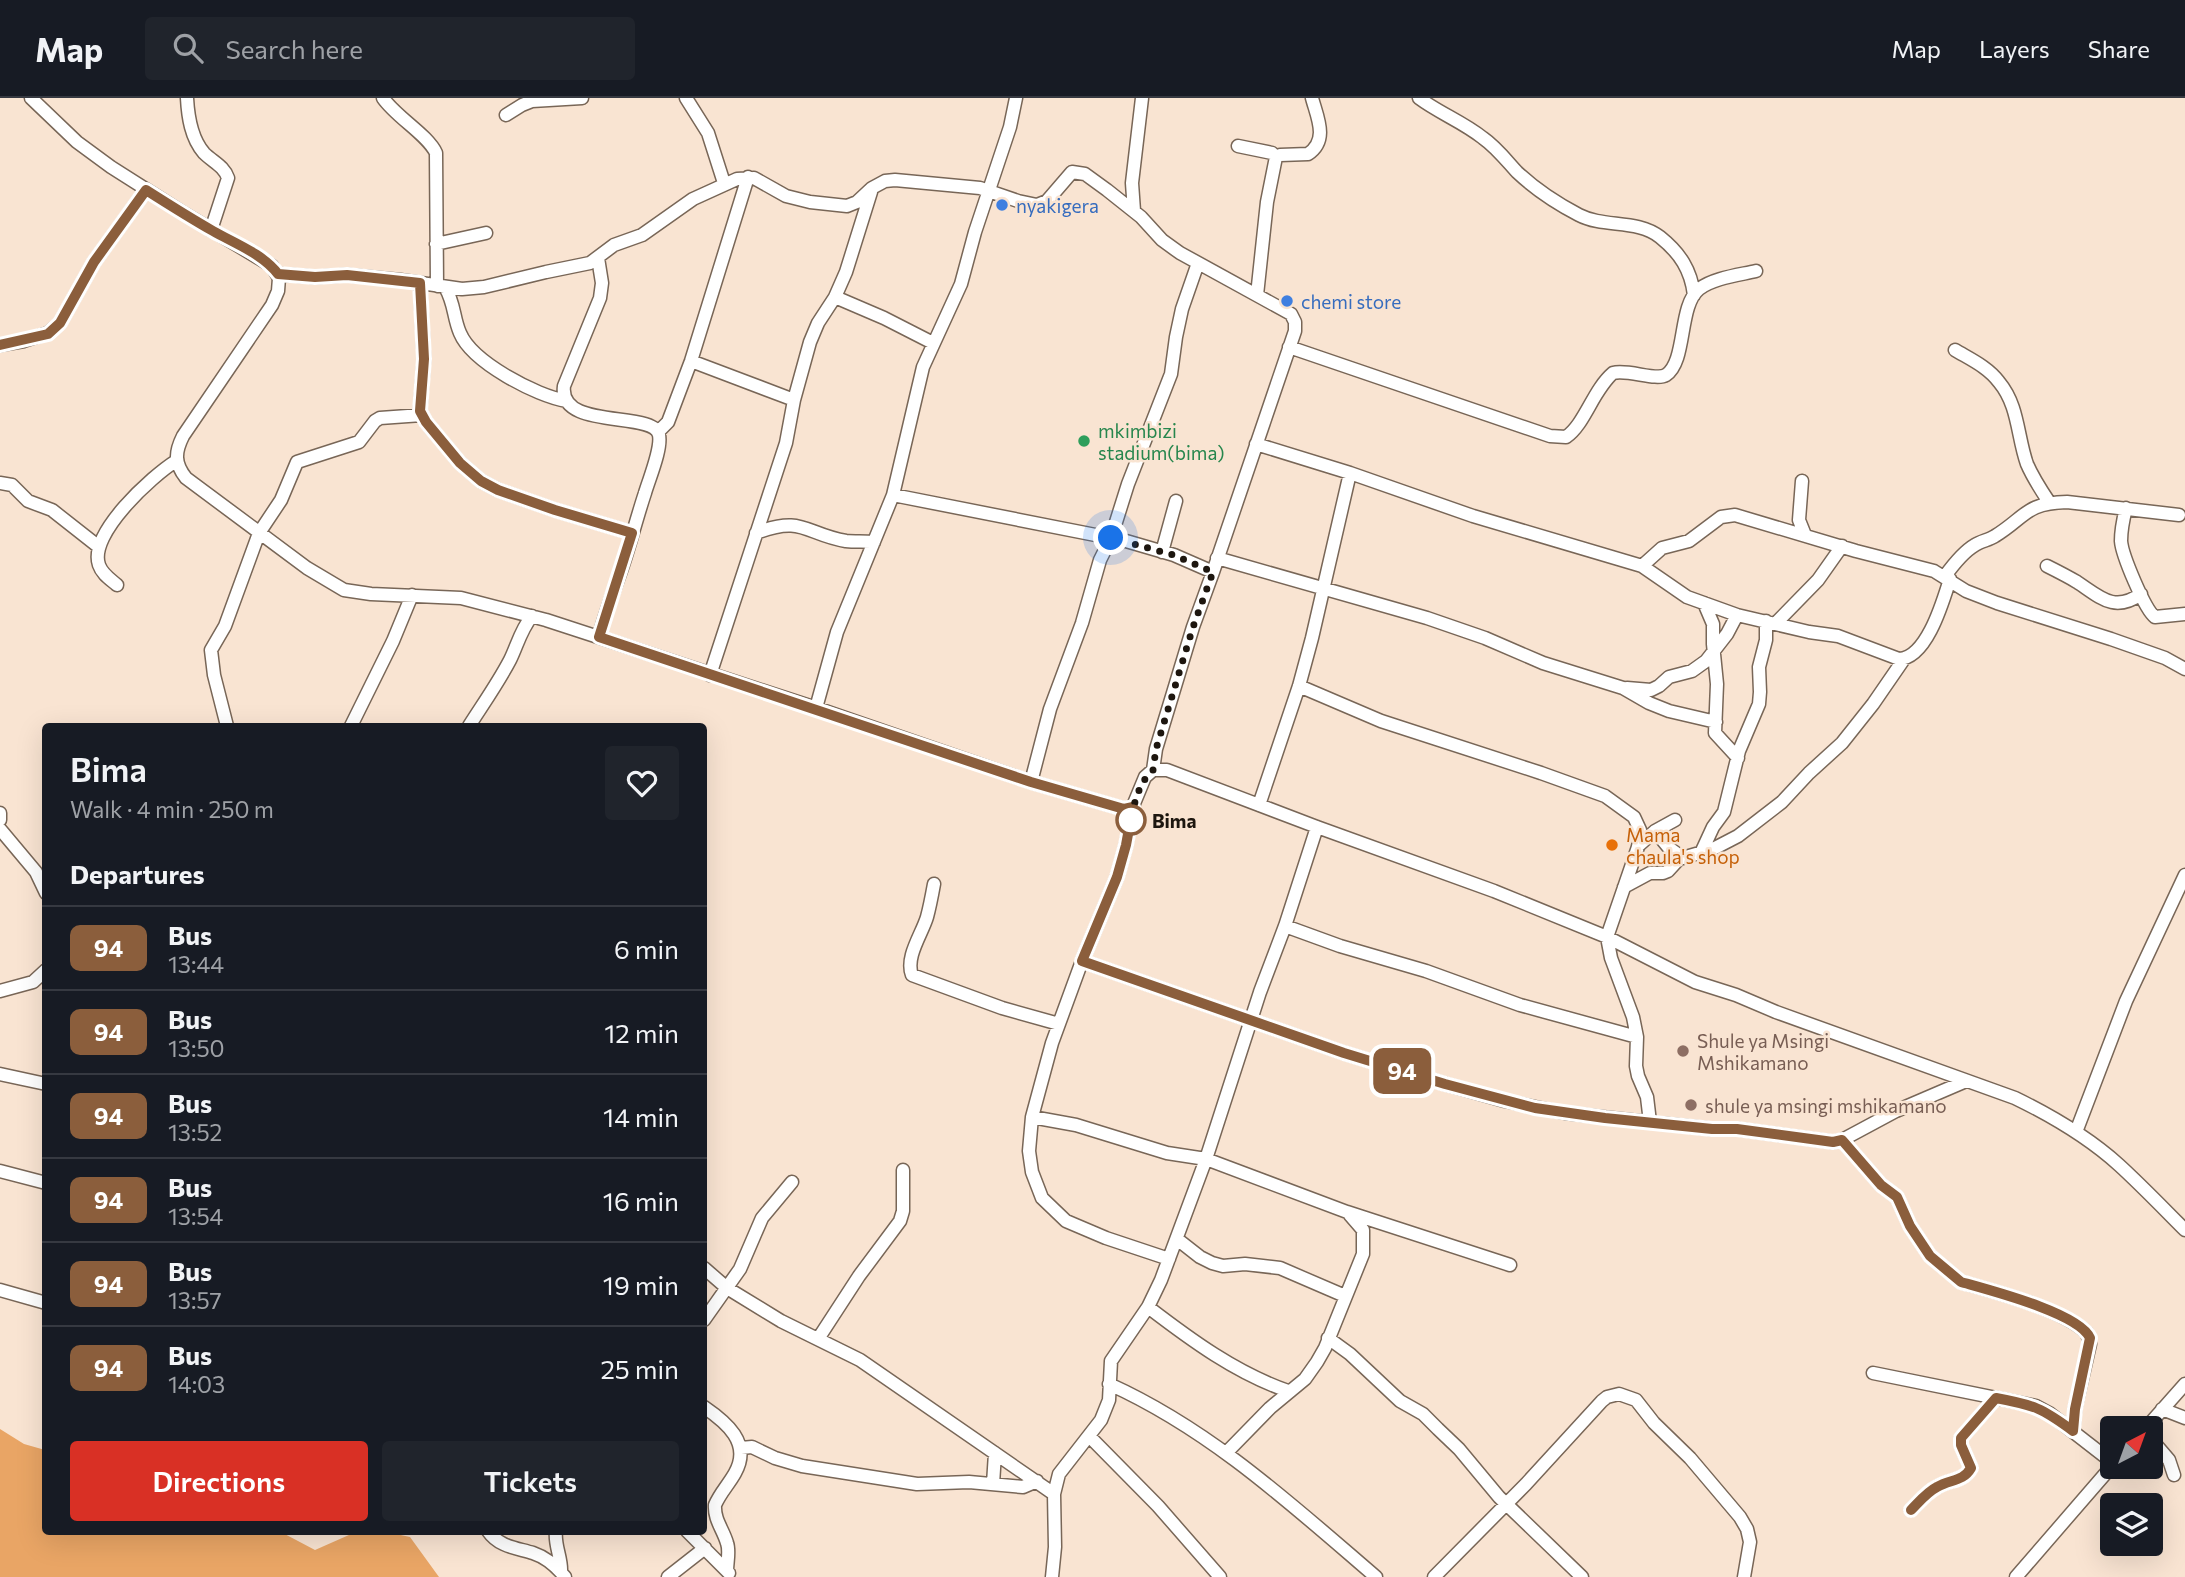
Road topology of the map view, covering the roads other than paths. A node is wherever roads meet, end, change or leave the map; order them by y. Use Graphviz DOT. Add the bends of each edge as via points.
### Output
graph roads {
  1 [pos="31,98"];
  2 [pos="187,98"];
  3 [pos="383,98"];
  4 [pos="582,98"];
  5 [pos="685,98"];
  6 [pos="1016,98"];
  7 [pos="1142,98"];
  8 [pos="1312,98"];
  9 [pos="1419,98"];
  10 [pos="506,115"];
  11 [pos="1238,146"];
  12 [pos="1276,157"];
  13 [pos="748,177"];
  14 [pos="724,183"];
  15 [pos="872,188"];
  16 [pos="146,190"];
  17 [pos="989,190"];
  18 [pos="1133,211"];
  19 [pos="211,230"];
  20 [pos="486,233"];
  21 [pos="436,244"];
  22 [pos="597,258"];
  23 [pos="1198,263"];
  24 [pos="1756,271"];
  25 [pos="278,274"];
  26 [pos="420,283"];
  27 [pos="441,287"];
  28 [pos="1257,295"];
  29 [pos="1694,295"];
  30 [pos="835,297"];
  31 [pos="933,343"];
  32 [pos="0,345"];
  33 [pos="1289,347"];
  34 [pos="1955,350"];
  35 [pos="691,361"];
  36 [pos="794,400"];
  37 [pos="567,401"];
  38 [pos="422,415"];
  39 [pos="658,432"];
  40 [pos="1256,444"];
  41 [pos="176,461"];
  42 [pos="1350,473"];
  43 [pos="1802,481"];
  44 [pos="0,484"];
  45 [pos="893,495"];
  46 [pos="1176,501"];
  47 [pos="2049,502"];
  48 [pos="2126,509"];
  49 [pos="2179,515"];
  50 [pos="259,533"];
  51 [pos="632,533"];
  52 [pos="757,533"];
  53 [pos="1805,535"];
  54 [pos="1111,538"];
  55 [pos="874,542"];
  56 [pos="1842,546"];
  57 [pos="99,547"];
  58 [pos="1161,552"];
  59 [pos="1217,558"];
  60 [pos="1642,566"];
  61 [pos="2047,566"];
  62 [pos="1213,572"];
  63 [pos="1948,578"];
  64 [pos="117,585"];
  65 [pos="1324,589"];
  66 [pos="2141,594"];
  67 [pos="412,595"];
  68 [pos="1704,603"];
  69 [pos="2185,614"];
  70 [pos="1737,615"];
  71 [pos="532,616"];
  72 [pos="1771,622"];
  73 [pos="599,637"];
  74 [pos="1713,650"];
  75 [pos="1904,659"];
  76 [pos="2185,669"];
  77 [pos="710,675"];
  78 [pos="1299,686"];
  79 [pos="1623,688"];
  80 [pos="816,708"];
  81 [pos="1716,722"];
  82 [pos="226,723"];
  83 [pos="353,723"];
  84 [pos="471,723"];
  85 [pos="1738,758"];
  86 [pos="1153,770"];
  87 [pos="1031,782"];
  88 [pos="1259,805"];
  89 [pos="1133,807"];
  90 [pos="0,814"];
  91 [pos="0,820"];
  92 [pos="1675,820"];
  93 [pos="1317,827"];
  94 [pos="0,829"];
  95 [pos="1655,831"];
  96 [pos="1638,846"];
  97 [pos="1701,853"];
  98 [pos="1682,858"];
  99 [pos="2185,874"];
  100 [pos="934,884"];
  101 [pos="42,885"];
  102 [pos="1624,887"];
  103 [pos="1284,926"];
  104 [pos="1607,937"];
  105 [pos="1631,949"];
  106 [pos="1082,961"];
  107 [pos="42,974"];
  108 [pos="1617,975"];
  109 [pos="0,991"];
  110 [pos="1251,1021"];
  111 [pos="1059,1024"];
  112 [pos="1637,1037"];
  113 [pos="0,1074"];
  114 [pos="1966,1081"];
  115 [pos="42,1083"];
  116 [pos="1032,1117"];
  117 [pos="1650,1122"];
  118 [pos="2076,1132"];
  119 [pos="1842,1140"];
  120 [pos="1206,1160"];
  121 [pos="903,1170"];
  122 [pos="0,1171"];
  123 [pos="42,1182"];
  124 [pos="792,1182"];
  125 [pos="1347,1212"];
  126 [pos="2185,1230"];
  127 [pos="1177,1239"];
  128 [pos="1169,1258"];
  129 [pos="1510,1265"];
  130 [pos="707,1271"];
  131 [pos="727,1288"];
  132 [pos="0,1290"];
  133 [pos="1345,1296"];
  134 [pos="42,1302"];
  135 [pos="1149,1307"];
  136 [pos="707,1316"];
  137 [pos="1328,1338"];
  138 [pos="818,1339"];
  139 [pos="1873,1373"];
  140 [pos="1109,1384"];
  141 [pos="2185,1384"];
  142 [pos="1288,1391"];
  143 [pos="1996,1398"];
  144 [pos="707,1409"];
  145 [pos="2162,1409"];
  146 [pos="2156,1416"];
  147 [pos="2185,1418"];
  148 [pos="2073,1431"];
  149 [pos="1089,1436"];
  150 [pos="741,1448"];
  151 [pos="1227,1452"];
  152 [pos="2163,1453"];
  153 [pos="995,1454"];
  154 [pos="2100,1454"];
  155 [pos="2174,1475"];
  156 [pos="2100,1478"];
  157 [pos="1037,1481"];
  158 [pos="993,1484"];
  159 [pos="1054,1494"];
  160 [pos="1507,1504"];
  161 [pos="1911,1510"];
  162 [pos="492,1535"];
  163 [pos="555,1535"];
  164 [pos="691,1535"];
  165 [pos="705,1548"];
  166 [pos="730,1574"];
  167 [pos="563,1575"];
  168 [pos="668,1577"];
  169 [pos="1052,1577"];
  170 [pos="1220,1577"];
  171 [pos="1376,1577"];
  172 [pos="1434,1577"];
  173 [pos="1582,1577"];
  174 [pos="1744,1577"];
  175 [pos="2016,1577"];
  1 -- 16 [label="street" via="91,153"];
  2 -- 19 [label="street" via="198,144 228,178"];
  3 -- 21 [label="street" via="436,153"];
  4 -- 10 [label="street" via="532,101"];
  5 -- 14 [label="street" via="708,133"];
  6 -- 17 [label="street"];
  7 -- 18 [label="street"];
  8 -- 12 [label="street" via="1320,130 1318,144 1308,153"];
  9 -- 29 [label="street" via="1480,135 1552,200 1581,216 1648,229 1663,239 1689,270"];
  11 -- 12 [label="street"];
  12 -- 28 [label="street"];
  13 -- 14 [label="street"];
  13 -- 15 [label="street" via="786,196 834,206 851,206"];
  13 -- 35 [label="street"];
  14 -- 22 [label="street"];
  15 -- 17 [label="street" via="895,180"];
  15 -- 30 [label="street"];
  16 -- 19 [label="street"];
  16 -- 32 [label="street" via="94,262 60,323 48,334"];
  17 -- 18 [label="street" via="1040,205 1069,173 1077,172"];
  17 -- 31 [label="street" via="961,284"];
  18 -- 23 [label="street" via="1162,240"];
  19 -- 25 [label="street" via="251,252"];
  20 -- 21 [label="street"];
  21 -- 27 [label="street"];
  22 -- 27 [label="street" via="500,285"];
  22 -- 37 [label="street" via="600,298 564,386"];
  23 -- 28 [label="street"];
  23 -- 54 [label="street" via="1180,318 1171,374"];
  24 -- 29 [label="street" via="1705,286"];
  25 -- 26 [label="street"];
  25 -- 41 [label="street" via="272,305 183,436"];
  26 -- 27 [label="street"];
  26 -- 38 [label="street"];
  27 -- 37 [label="street" via="453,304 468,348 523,387"];
  28 -- 33 [label="street" via="1293,316 1295,331"];
  29 -- 33 [label="street" via="1669,373 1660,377 1613,373 1566,438"];
  30 -- 31 [label="street"];
  30 -- 36 [label="street" via="810,342"];
  31 -- 45 [label="street" via="916,389"];
  33 -- 40 [label="street"];
  34 -- 47 [label="street" via="2000,382 2012,404 2027,463"];
  35 -- 36 [label="street"];
  35 -- 39 [label="street" via="666,425"];
  36 -- 52 [label="street" via="786,443"];
  37 -- 39 [label="street" via="598,417 649,424"];
  38 -- 50 [label="street" via="380,418 359,442 297,462 281,500"];
  38 -- 51 [label="street" via="460,463 481,481"];
  39 -- 51 [label="street" via="655,459"];
  40 -- 42 [label="street"];
  40 -- 59 [label="street"];
  41 -- 50 [label="street" via="186,478"];
  41 -- 57 [label="street" via="144,485 104,534"];
  42 -- 60 [label="street" via="1473,516"];
  42 -- 65 [label="street"];
  43 -- 53 [label="street" via="1799,520"];
  44 -- 57 [label="street" via="12,485 28,501 52,510"];
  45 -- 54 [label="street"];
  45 -- 55 [label="street"];
  46 -- 58 [label="street"];
  47 -- 48 [label="street"];
  47 -- 63 [label="street" via="2027,510 1999,534 1976,544"];
  48 -- 49 [label="street"];
  48 -- 66 [label="street" via="2121,544"];
  50 -- 67 [label="street" via="344,590"];
  50 -- 82 [label="street" via="225,626 211,650"];
  51 -- 73 [label="street"];
  52 -- 55 [label="street" via="795,524 844,541"];
  52 -- 77 [label="street"];
  53 -- 56 [label="street"];
  53 -- 60 [label="street" via="1728,514 1689,541 1662,548"];
  54 -- 58 [label="street"];
  54 -- 87 [label="street" via="1050,709"];
  55 -- 80 [label="street" via="837,632"];
  56 -- 63 [label="street" via="1934,570"];
  56 -- 72 [label="street" via="1818,580"];
  57 -- 64 [label="street" via="99,566"];
  58 -- 62 [label="street"];
  59 -- 62 [label="street"];
  59 -- 65 [label="street"];
  60 -- 68 [label="street" via="1679,593"];
  61 -- 66 [label="street" via="2111,601 2122,604"];
  62 -- 86 [label="street"];
  63 -- 75 [label="street" via="1934,624 1919,648"];
  63 -- 76 [label="street" via="1997,603 2165,658"];
  65 -- 78 [label="street"];
  65 -- 79 [label="street" via="1446,625"];
  66 -- 69 [label="street" via="2155,617"];
  67 -- 71 [label="street" via="461,598"];
  67 -- 83 [label="street"];
  68 -- 70 [label="street"];
  68 -- 74 [label="street" via="1713,620"];
  70 -- 72 [label="street"];
  70 -- 74 [label="street"];
  71 -- 73 [label="street"];
  71 -- 84 [label="street"];
  72 -- 75 [label="street" via="1838,636"];
  72 -- 85 [label="street" via="1759,667 1759,704"];
  73 -- 77 [label="street"];
  74 -- 79 [label="street" via="1692,671 1669,677 1656,688"];
  74 -- 81 [label="street"];
  75 -- 97 [label="street" via="1842,743 1782,802 1738,836"];
  77 -- 80 [label="street"];
  78 -- 88 [label="street"];
  78 -- 96 [label="street" via="1381,721 1605,796 1634,817 1640,830"];
  79 -- 81 [label="street" via="1669,711"];
  80 -- 87 [label="street"];
  81 -- 85 [label="street" via="1716,733"];
  85 -- 97 [label="street" via="1726,808"];
  86 -- 88 [label="street"];
  86 -- 89 [label="street" via="1145,777"];
  87 -- 89 [label="street" via="1124,809"];
  88 -- 93 [label="street"];
  89 -- 106 [label="street" via="1117,877"];
  90 -- 91 [label="street"];
  92 -- 95 [label="street"];
  93 -- 103 [label="street"];
  93 -- 104 [label="street"];
  94 -- 101 [label="street"];
  95 -- 96 [label="street"];
  95 -- 98 [label="street"];
  96 -- 102 [label="street"];
  97 -- 98 [label="street"];
  98 -- 102 [label="street" via="1668,871 1650,873"];
  99 -- 118 [label="street" via="2126,1001"];
  100 -- 111 [label="street" via="914,951 912,975"];
  102 -- 104 [label="street"];
  103 -- 110 [label="street"];
  103 -- 112 [label="street" via="1520,1005"];
  104 -- 105 [label="street"];
  104 -- 108 [label="street"];
  105 -- 108 [label="street"];
  105 -- 114 [label="street" via="1695,982"];
  106 -- 110 [label="street"];
  106 -- 111 [label="street"];
  107 -- 109 [label="street" via="33,982"];
  108 -- 112 [label="street"];
  110 -- 117 [label="street" via="1412,1074 1535,1108"];
  110 -- 120 [label="street"];
  111 -- 116 [label="street"];
  112 -- 117 [label="street" via="1637,1076 1647,1097"];
  113 -- 115 [label="street"];
  114 -- 118 [label="street" via="2015,1098"];
  114 -- 119 [label="street"];
  116 -- 120 [label="street"];
  116 -- 128 [label="street" via="1032,1172 1051,1208 1083,1229"];
  117 -- 119 [label="street"];
  118 -- 126 [label="street" via="2118,1164"];
  119 -- 148 [label="street" via="1897,1197 1926,1251 1952,1276 2054,1312 2087,1333 2090,1345"];
  120 -- 125 [label="street"];
  120 -- 127 [label="street"];
  121 -- 138 [label="street" via="900,1221"];
  122 -- 123 [label="street"];
  124 -- 131 [label="street" via="762,1217"];
  125 -- 129 [label="street"];
  125 -- 133 [label="street" via="1363,1230 1364,1239 1363,1254"];
  127 -- 128 [label="street"];
  127 -- 133 [label="street" via="1212,1264 1280,1268"];
  128 -- 135 [label="street"];
  130 -- 131 [label="street"];
  131 -- 136 [label="street"];
  131 -- 138 [label="street"];
  132 -- 134 [label="street"];
  133 -- 137 [label="street"];
  135 -- 140 [label="street" via="1111,1361"];
  135 -- 142 [label="street" via="1206,1350"];
  137 -- 142 [label="street" via="1309,1375"];
  137 -- 160 [label="street" via="1400,1401 1423,1415"];
  138 -- 153 [label="street" via="860,1360"];
  139 -- 143 [label="street"];
  140 -- 149 [label="street" via="1108,1406"];
  140 -- 151 [label="street" via="1155,1406"];
  141 -- 145 [label="street"];
  142 -- 151 [label="street"];
  143 -- 148 [label="street" via="2036,1406"];
  143 -- 161 [label="street" via="1961,1438 1971,1468 1968,1474 1939,1485"];
  144 -- 150 [label="street" via="734,1433"];
  145 -- 146 [label="street"];
  145 -- 147 [label="street"];
  148 -- 154 [label="street"];
  149 -- 159 [label="street" via="1059,1474"];
  149 -- 170 [label="street"];
  150 -- 158 [label="street" via="752,1447 802,1466 917,1484"];
  150 -- 166 [label="street" via="740,1464 715,1505 727,1542"];
  151 -- 171 [label="street"];
  152 -- 155 [label="street"];
  153 -- 157 [label="street"];
  153 -- 158 [label="street"];
  156 -- 175 [label="street"];
  157 -- 158 [label="street" via="1023,1487"];
  157 -- 159 [label="street"];
  159 -- 169 [label="street"];
  160 -- 172 [label="street"];
  160 -- 173 [label="street"];
  160 -- 174 [label="street" via="1602,1401 1614,1394 1625,1395 1636,1400 1690,1458 1745,1524 1750,1542"];
  162 -- 167 [label="street" via="536,1554"];
  163 -- 167 [label="street"];
  164 -- 165 [label="street"];
  165 -- 166 [label="street"];
  165 -- 168 [label="street"];
}
